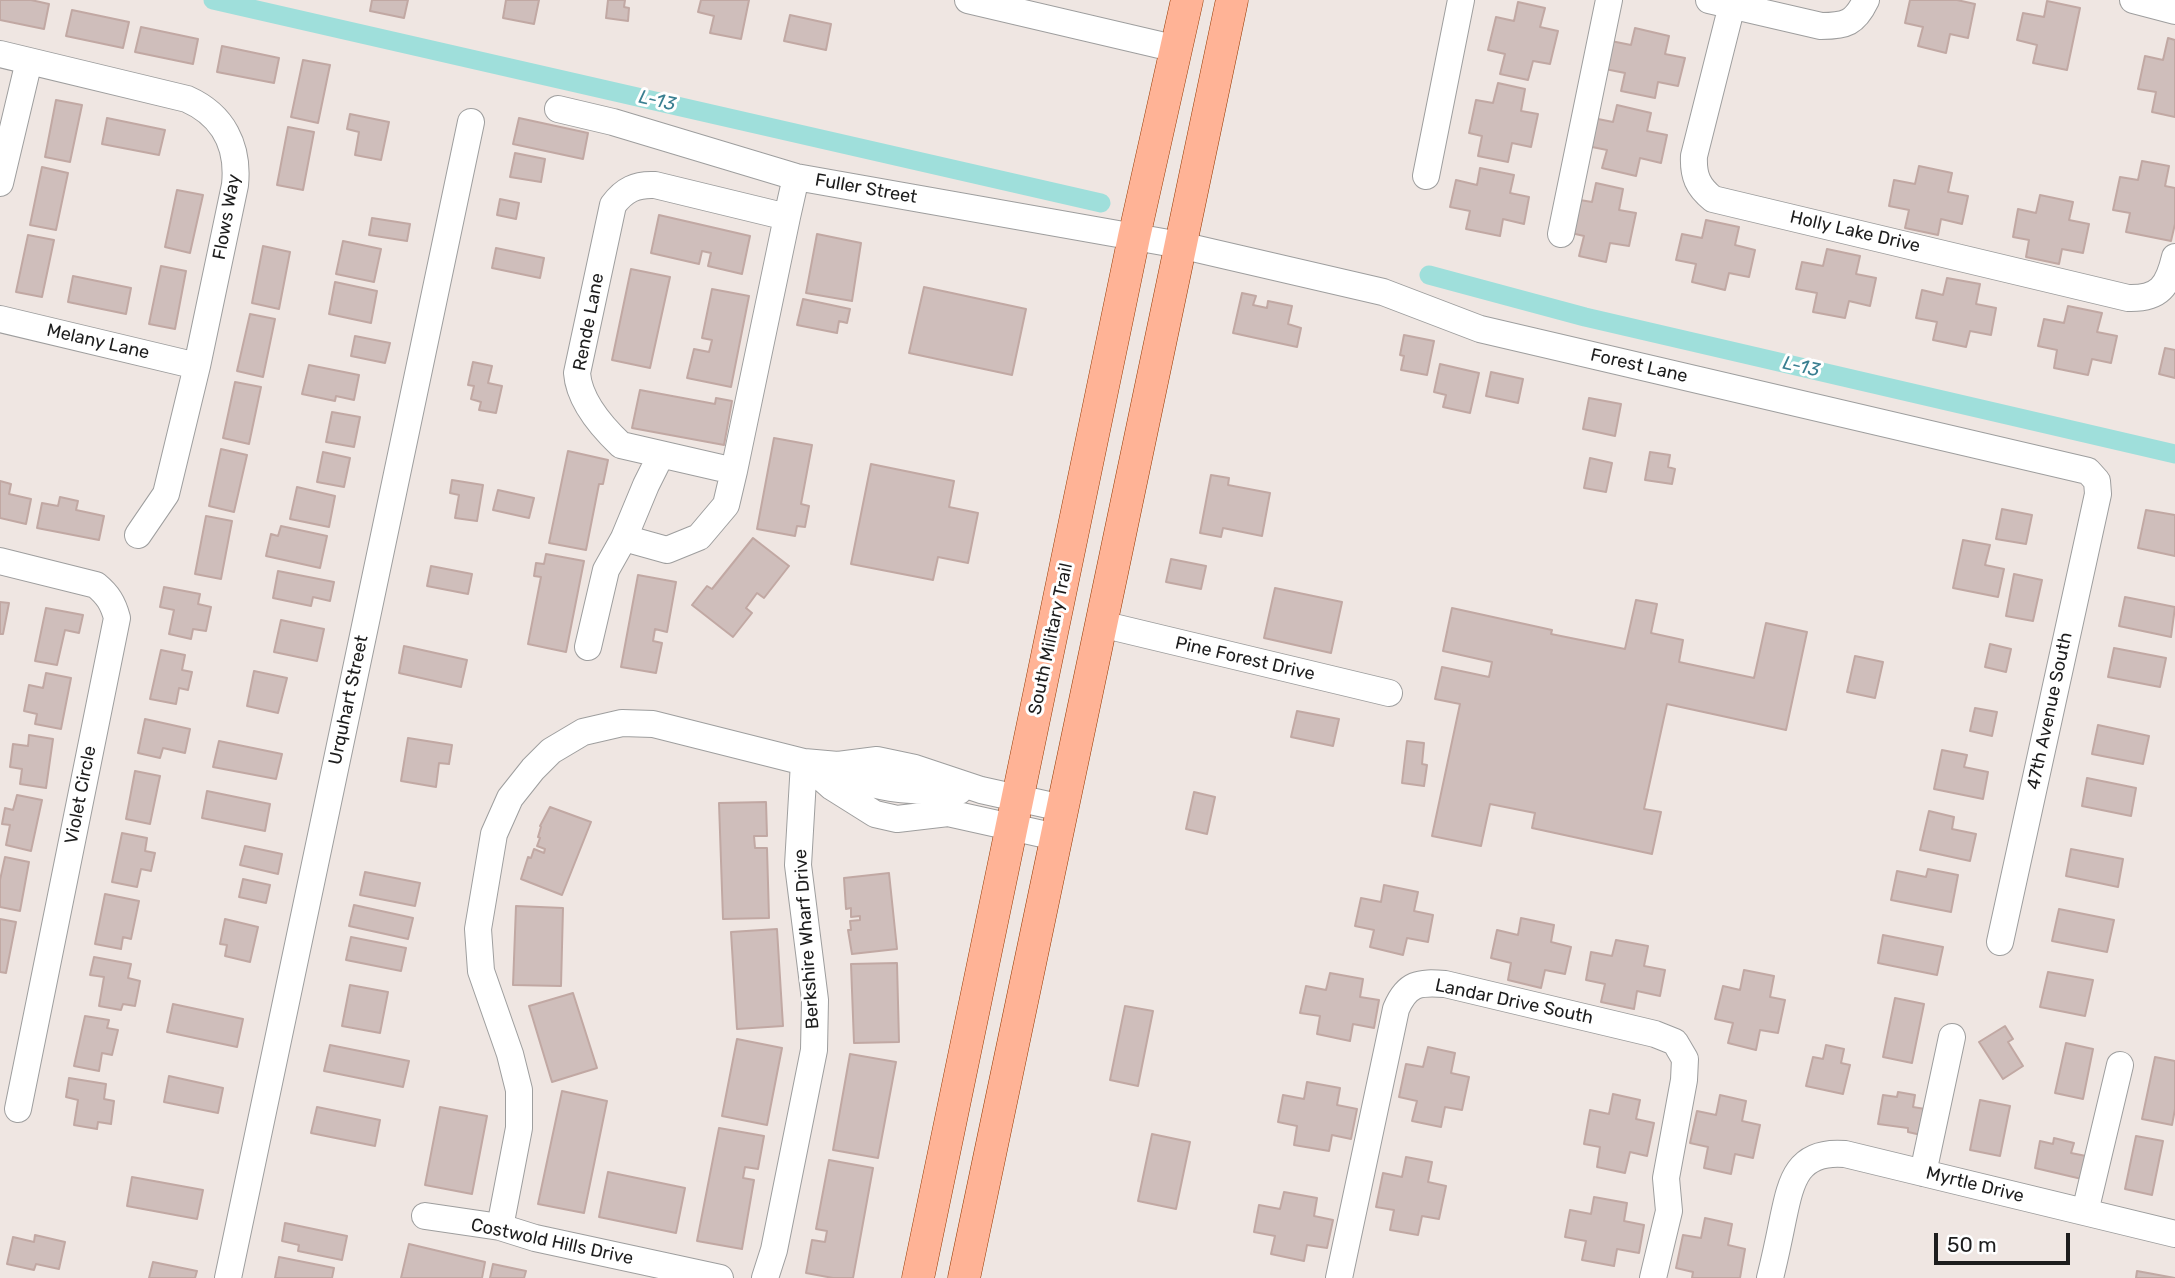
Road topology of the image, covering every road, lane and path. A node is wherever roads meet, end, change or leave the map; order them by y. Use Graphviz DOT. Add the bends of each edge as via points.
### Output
graph roads {
  1 [pos="968,0"];
  2 [pos="1187,0"];
  3 [pos="1232,0"];
  4 [pos="1461,0"];
  5 [pos="1609,0"];
  6 [pos="1866,0"];
  7 [pos="2133,0"];
  8 [pos="1720,3"];
  9 [pos="2175,11"];
  10 [pos="1177,49"];
  11 [pos="0,54"];
  12 [pos="29,61"];
  13 [pos="558,109"];
  14 [pos="471,122"];
  15 [pos="1426,176"];
  16 [pos="796,177"];
  17 [pos="0,183"];
  18 [pos="788,217"];
  19 [pos="1561,234"];
  20 [pos="1134,237"];
  21 [pos="1180,245"];
  22 [pos="2175,257"];
  23 [pos="0,319"];
  24 [pos="197,366"];
  25 [pos="661,455"];
  26 [pos="734,471"];
  27 [pos="2096,481"];
  28 [pos="138,535"];
  29 [pos="624,538"];
  30 [pos="0,561"];
  31 [pos="1101,624"];
  32 [pos="588,647"];
  33 [pos="1389,693"];
  34 [pos="804,762"];
  35 [pos="838,765"];
  36 [pos="858,790"];
  37 [pos="981,790"];
  38 [pos="1015,812"];
  39 [pos="1059,822"];
  40 [pos="2000,942"];
  41 [pos="1952,1037"];
  42 [pos="2120,1065"];
  43 [pos="19,1109"];
  44 [pos="1923,1173"];
  45 [pos="2085,1212"];
  46 [pos="425,1216"];
  47 [pos="500,1227"];
  48 [pos="2175,1234"];
  49 [pos="228,1278"];
  50 [pos="720,1278"];
  51 [pos="765,1278"];
  52 [pos="918,1278"];
  53 [pos="964,1278"];
  54 [pos="1339,1278"];
  55 [pos="1653,1278"];
  56 [pos="1770,1278"];
  1 -- 10 [label="street"];
  2 -- 10 [label="main road, South Military Trail"];
  3 -- 21 [label="main road"];
  4 -- 15 [label="street"];
  5 -- 19 [label="street"];
  6 -- 8 [label="street, Holly Lake Drive" via="1852,20 1840,26 1821,26"];
  7 -- 9 [label="street"];
  8 -- 22 [label="street, Holly Lake Drive" via="1693,169 1696,181 1713,199 2128,298 2153,295 2163,288"];
  10 -- 20 [label="main road, South Military Trail"];
  11 -- 12 [label="street, Flows Way"];
  12 -- 17 [label="street"];
  12 -- 24 [label="street, Flows Way" via="187,99 210,112 227,133 236,158 235,185"];
  13 -- 16 [label="street, Fuller Street"];
  14 -- 49 [label="street, Urquhart Street"];
  16 -- 18 [label="street"];
  16 -- 20 [label="street, Fuller Street"];
  18 -- 25 [label="street, Rende Lane" via="643,184 630,188 613,205 579,360 578,387 621,445"];
  18 -- 26 [label="street"];
  20 -- 21 [label="street, Fuller Street"];
  20 -- 38 [label="main road, South Military Trail"];
  21 -- 27 [label="street, Forest Lane" via="1383,292 1480,329 2088,471"];
  21 -- 31 [label="main road"];
  23 -- 24 [label="street, Melany Lane"];
  24 -- 28 [label="street, Flows Way" via="166,494"];
  25 -- 26 [label="street, Rende Lane"];
  25 -- 29 [label="street"];
  26 -- 29 [label="street" via="726,505 699,537 667,550"];
  27 -- 40 [label="street, 47th Avenue South" via="2098,494"];
  29 -- 32 [label="street" via="606,570"];
  30 -- 43 [label="street, Violet Circle" via="96,585 107,594 117,618"];
  31 -- 33 [label="street, Pine Forest Drive"];
  31 -- 39 [label="main road"];
  34 -- 35 [label="street"];
  34 -- 36 [label="street" via="832,787"];
  34 -- 47 [label="street" via="653,724 622,723 583,732 551,751 510,798 494,834 478,929 481,971 519,1090 519,1128"];
  34 -- 51 [label="street, Berkshire Wharf Drive" via="798,865 815,1000 814,1050"];
  35 -- 36 [label="street"];
  35 -- 37 [label="street" via="877,760"];
  36 -- 37 [label="street" via="884,786 919,791"];
  36 -- 38 [label="street" via="875,814 897,819"];
  37 -- 38 [label="street"];
  38 -- 39 [label="street"];
  38 -- 52 [label="main road, South Military Trail"];
  39 -- 53 [label="main road"];
  41 -- 44 [label="street"];
  42 -- 45 [label="street"];
  44 -- 45 [label="street, Myrtle Drive"];
  44 -- 56 [label="street, Myrtle Drive" via="1845,1154 1817,1156 1805,1163 1789,1189"];
  45 -- 48 [label="street, Myrtle Drive"];
  46 -- 47 [label="street, Costwold Hills Drive"];
  47 -- 50 [label="street, Costwold Hills Drive"];
  54 -- 55 [label="street, Landar Drive South" via="1396,1009 1410,987 1423,983 1445,984 1675,1042 1685,1059 1684,1080 1665,1178 1669,1211"];
}
